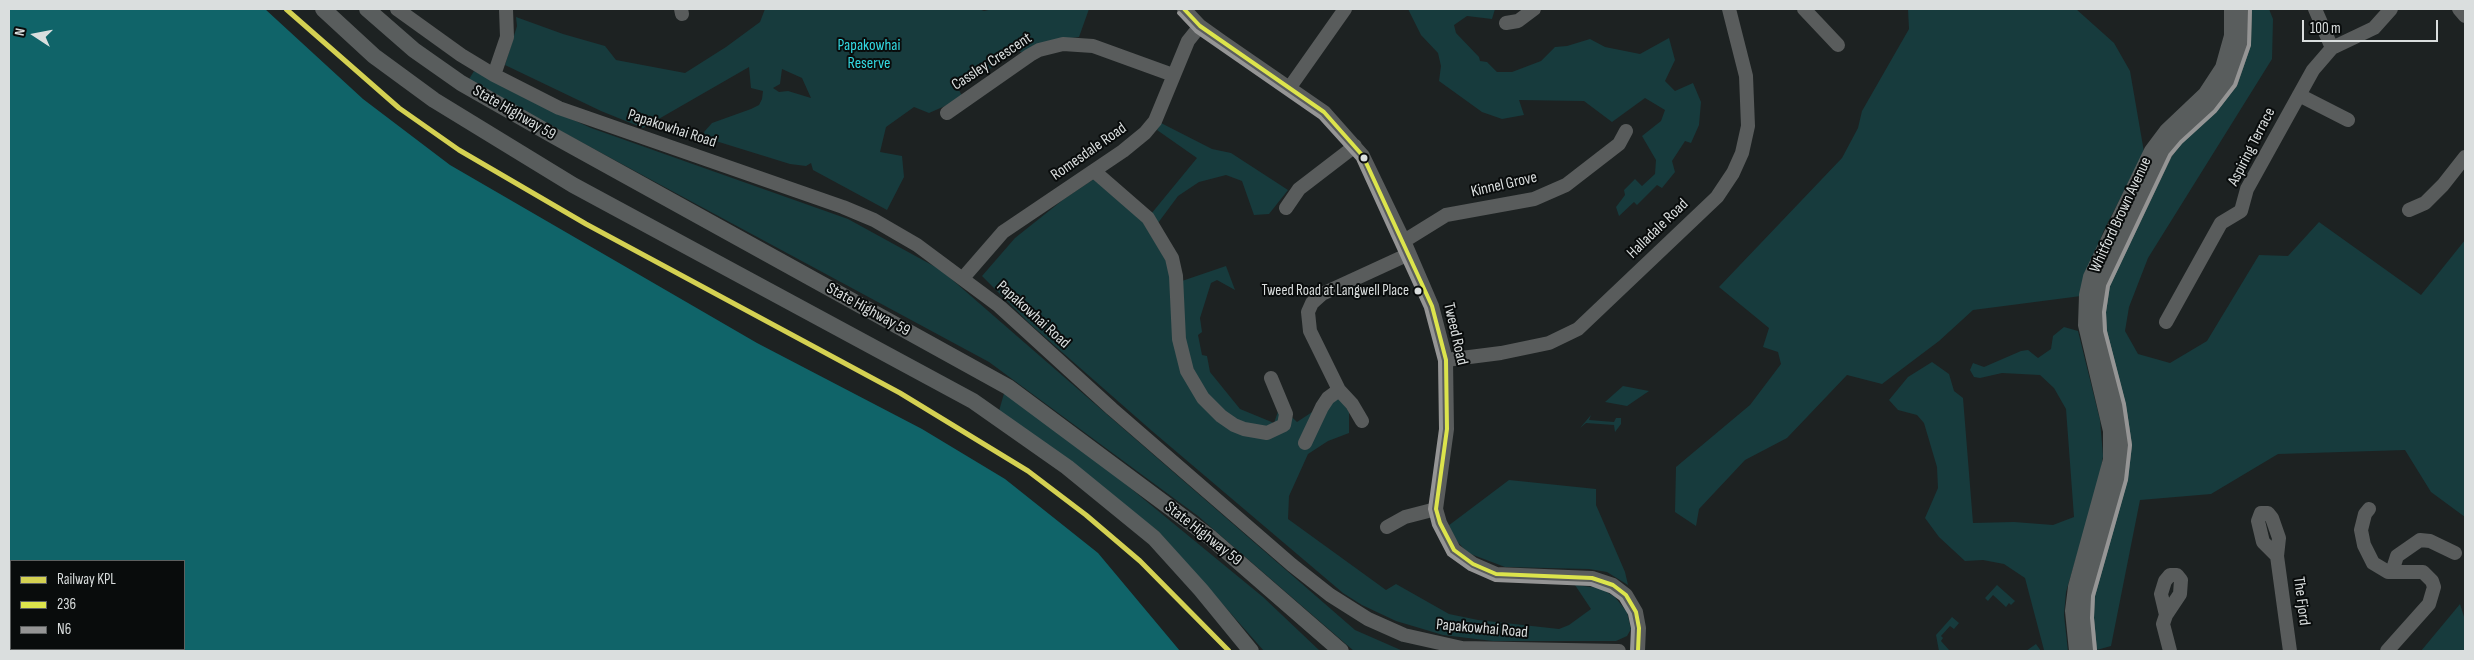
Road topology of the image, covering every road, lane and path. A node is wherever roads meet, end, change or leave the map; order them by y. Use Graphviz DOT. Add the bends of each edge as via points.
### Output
graph roads {
  1 [pos="323,9"];
  2 [pos="367,9"];
  3 [pos="397,9"];
  4 [pos="506,9"];
  5 [pos="1184,9"];
  6 [pos="1345,9"];
  7 [pos="1534,9"];
  8 [pos="1729,9"];
  9 [pos="1804,9"];
  10 [pos="2232,9"];
  11 [pos="2244,9"];
  12 [pos="2315,9"];
  13 [pos="2391,9"];
  14 [pos="2459,9"];
  15 [pos="2465,16"];
  16 [pos="1506,23"];
  17 [pos="1200,26"];
  18 [pos="1838,45"];
  19 [pos="2332,48"];
  20 [pos="494,75"];
  21 [pos="1173,75"];
  22 [pos="1290,88"];
  23 [pos="2299,94"];
  24 [pos="947,113"];
  25 [pos="2348,120"];
  26 [pos="1626,131"];
  27 [pos="1354,146"];
  28 [pos="2465,157"];
  29 [pos="1094,171"];
  30 [pos="1286,208"];
  31 [pos="2409,210"];
  32 [pos="1404,241"];
  33 [pos="1410,254"];
  34 [pos="963,278"];
  35 [pos="2166,322"];
  36 [pos="1446,360"];
  37 [pos="1271,378"];
  38 [pos="1338,390"];
  39 [pos="1362,421"];
  40 [pos="1305,443"];
  41 [pos="2369,509"];
  42 [pos="1436,510"];
  43 [pos="1387,527"];
  44 [pos="2455,553"];
  45 [pos="2277,556"];
  46 [pos="2392,572"];
  47 [pos="2166,614"];
  48 [pos="1251,651"];
  49 [pos="1341,651"];
  50 [pos="1619,651"];
  51 [pos="1638,651"];
  52 [pos="2077,651"];
  53 [pos="2089,651"];
  54 [pos="2170,651"];
  55 [pos="2290,651"];
  56 [pos="2387,651"];
  1 -- 48 [label="main road, State Highway 59" via="374,56 434,100 573,185 981,406 1067,466 1154,538"];
  2 -- 49 [label="main road, State Highway 59" via="414,50 461,83 1008,387 1211,538"];
  3 -- 20 [label="street, Papakowhai Road"];
  4 -- 20 [label="street" via="507,37"];
  5 -- 17 [label="street, Tweed Road"];
  6 -- 22 [label="street"];
  7 -- 16 [label="street" via="1518,21"];
  8 -- 36 [label="street, Halladale Road" via="1746,76 1748,126 1742,153 1717,197 1578,329 1549,343"];
  9 -- 18 [label="street"];
  10 -- 52 [label="main road, Whitford Brown Avenue" via="2232,36 2223,68 2206,94 2171,126 2152,151 2091,277 2086,326 2111,431 2111,460 2076,587"];
  11 -- 53 [label="main road, Whitford Brown Avenue" via="2243,44 2230,82 2165,152 2102,284 2099,332 2118,406 2124,445 2120,478 2087,595"];
  12 -- 19 [label="street"];
  13 -- 19 [label="street, Aspiring Terrace" via="2374,28"];
  14 -- 15 [label="street"];
  17 -- 21 [label="street, Romesdale Road" via="1188,41"];
  17 -- 22 [label="street, Tweed Road"];
  19 -- 23 [label="street, Aspiring Terrace" via="2313,70"];
  20 -- 34 [label="street, Papakowhai Road" via="559,108 874,220 918,244"];
  21 -- 24 [label="street, Cassley Crescent" via="1093,46 1063,44 1039,50"];
  21 -- 29 [label="street, Romesdale Road" via="1155,121 1146,133"];
  22 -- 27 [label="street, Tweed Road" via="1324,112"];
  23 -- 25 [label="street"];
  23 -- 35 [label="street, Aspiring Terrace" via="2247,189 2241,211 2221,223"];
  26 -- 32 [label="street, Kinnel Grove" via="1619,144 1566,185 1534,199 1446,215"];
  27 -- 30 [label="street" via="1299,188"];
  27 -- 32 [label="street, Tweed Road" via="1363,156"];
  28 -- 31 [label="street" via="2426,203"];
  29 -- 34 [label="street, Romesdale Road" via="1003,232"];
  29 -- 37 [label="street" via="1148,218 1172,258 1179,339 1187,371 1203,398 1234,425 1267,433 1284,425 1286,414"];
  32 -- 33 [label="street, Tweed Road"];
  33 -- 36 [label="street, Tweed Road" via="1432,306"];
  33 -- 38 [label="street" via="1322,294 1312,302 1308,312 1310,330"];
  34 -- 50 [label="street, Papakowhai Road" via="1292,564 1353,610 1404,634 1462,648"];
  36 -- 42 [label="street, Tweed Road" via="1448,429"];
  38 -- 39 [label="street"];
  38 -- 40 [label="street" via="1322,407"];
  41 -- 46 [label="street" via="2361,524 2364,545 2373,563"];
  42 -- 43 [label="street" via="1405,517"];
  42 -- 51 [label="street" via="1454,550 1480,568 1496,574 1592,578 1616,587 1626,595 1636,612"];
  44 -- 46 [label="street" via="2430,541 2420,540 2396,556"];
  45 -- 55 [label="street, The Fjord"];
  46 -- 56 [label="street" via="2423,572 2432,581 2434,593 2429,604"];
  47 -- 54 [label="street" via="2163,624"];
}
